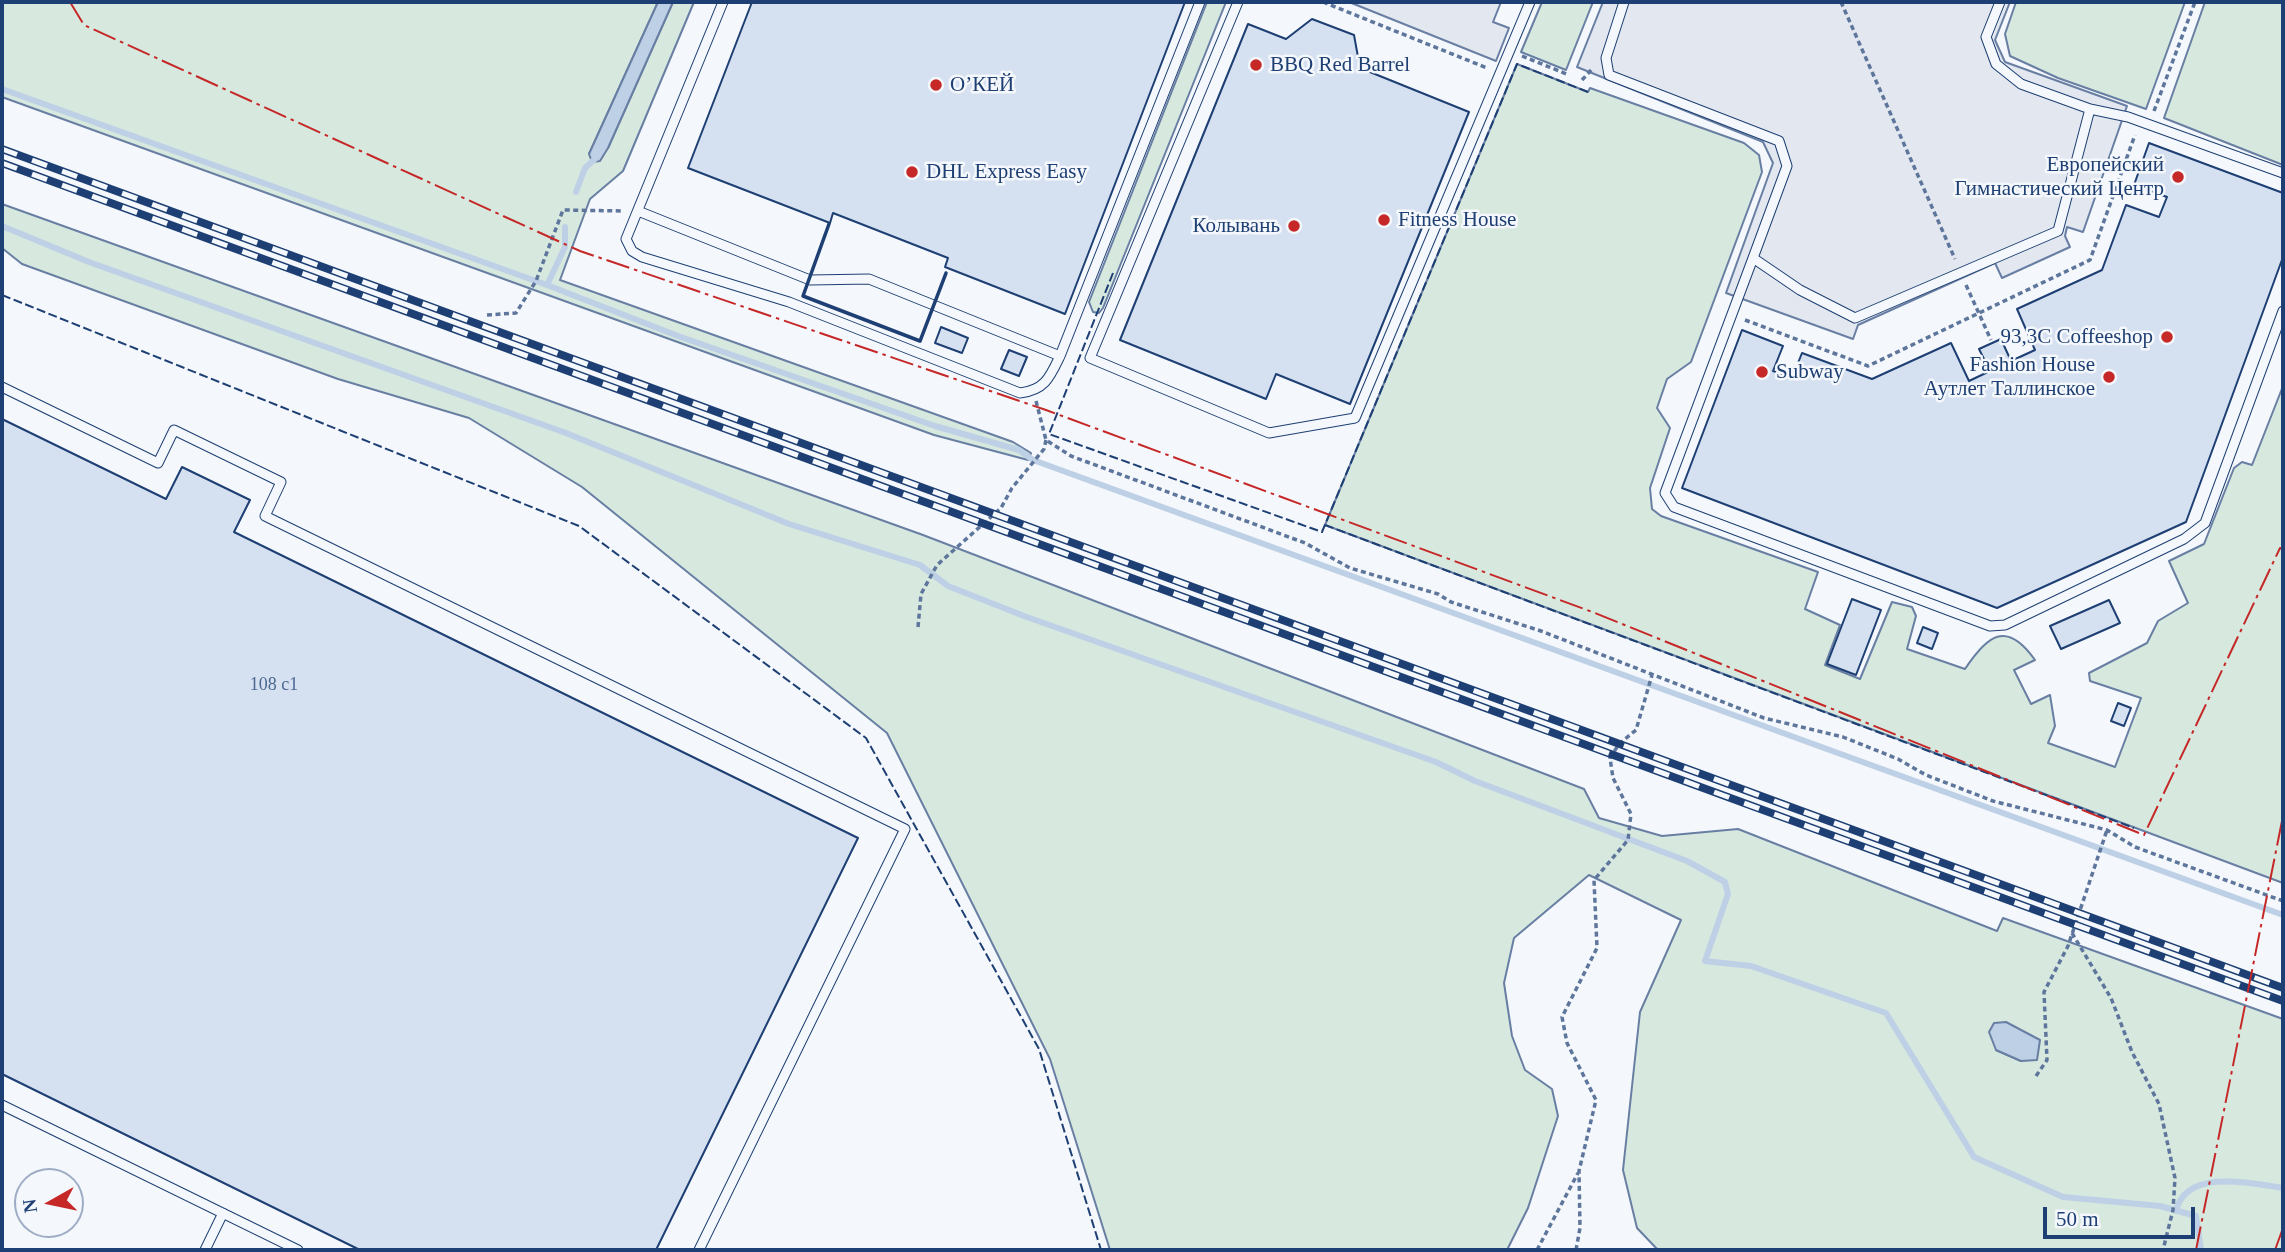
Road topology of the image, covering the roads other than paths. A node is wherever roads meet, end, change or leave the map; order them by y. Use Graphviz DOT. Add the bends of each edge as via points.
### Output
graph roads {
  1 [pos="723,2"];
  2 [pos="1200,2"];
  3 [pos="1238,2"];
  4 [pos="1531,2"];
  5 [pos="1624,2"];
  6 [pos="2000,2"];
  7 [pos="2090,109"];
  8 [pos="2283,173"];
  9 [pos="638,211"];
  10 [pos="1753,258"];
  11 [pos="2283,310"];
  12 [pos="1060,356"];
  13 [pos="2,387"];
  14 [pos="2,1105"];
  15 [pos="223,1213"];
  16 [pos="205,1250"];
  17 [pos="298,1250"];
  18 [pos="699,1250"];
  1 -- 9 [label="lane"];
  2 -- 12 [label="lane"];
  3 -- 4 [label="lane" via="1090,358 1269,433 1355,418"];
  5 -- 10 [label="lane" via="1606,58 1609,75 1779,141 1787,166"];
  6 -- 7 [label="lane" via="1986,37 1996,64 2021,84"];
  7 -- 8 [label="lane"];
  7 -- 10 [label="lane" via="2058,231 1855,318"];
  9 -- 12 [label="lane" via="810,281 869,279"];
  9 -- 12 [label="lane" via="626,239 642,257 789,302 1020,393 1035,391 1046,383"];
  10 -- 11 [label="lane" via="1665,494 1674,507 1990,626 2005,625 2185,539 2204,523"];
  13 -- 18 [label="lane" via="158,463 174,430 222,453 281,482 264,516 905,830"];
  14 -- 15 [label="lane"];
  15 -- 16 [label="lane"];
  15 -- 17 [label="lane"];
}
